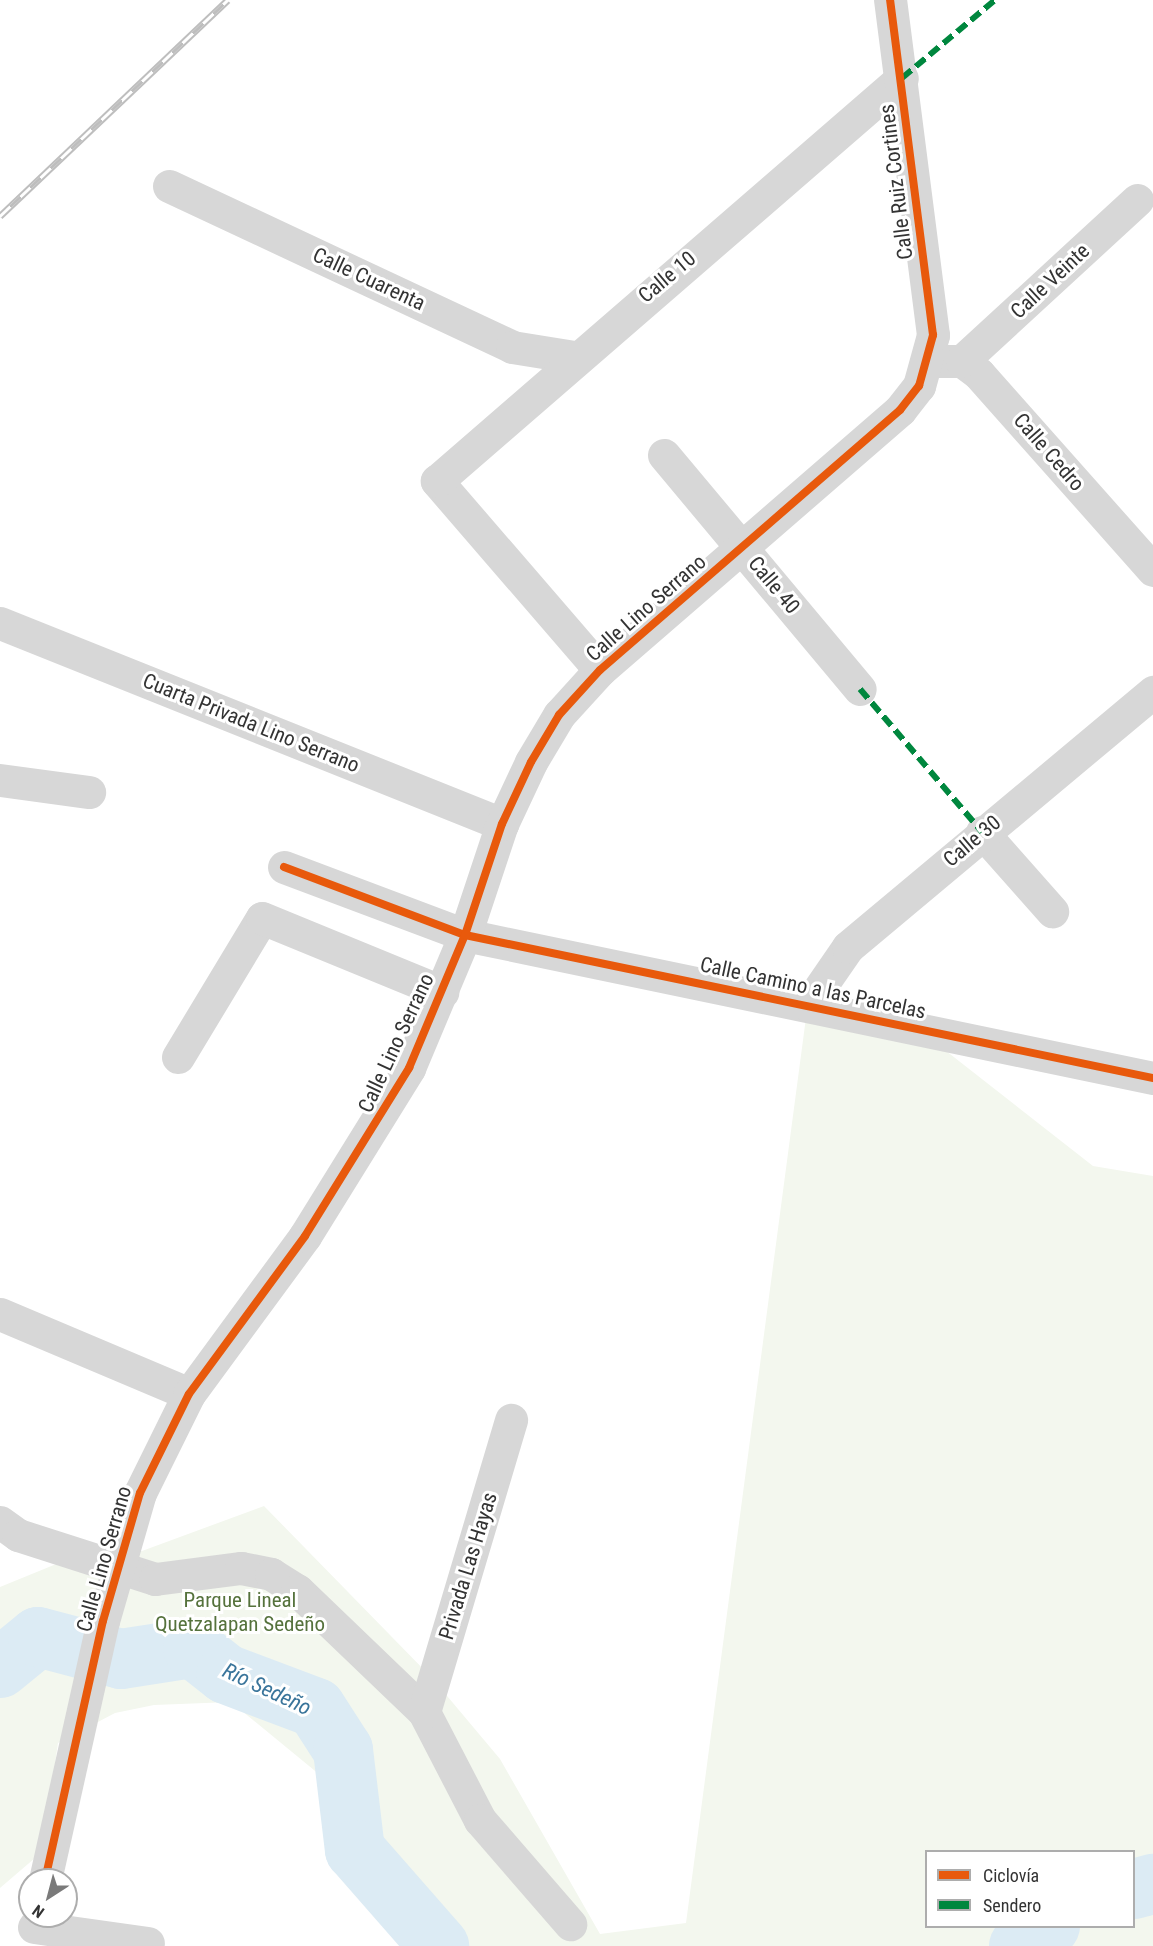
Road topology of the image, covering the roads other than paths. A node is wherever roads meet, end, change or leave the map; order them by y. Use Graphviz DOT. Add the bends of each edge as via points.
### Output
graph roads {
  1 [pos="890,0"];
  2 [pos="902,78"];
  3 [pos="169,186"];
  4 [pos="1137,200"];
  5 [pos="574,357"];
  6 [pos="930,361"];
  7 [pos="962,361"];
  8 [pos="664,455"];
  9 [pos="743,547"];
  10 [pos="1153,570"];
  11 [pos="0,623"];
  12 [pos="600,670"];
  13 [pos="860,689"];
  14 [pos="1153,692"];
  15 [pos="0,780"];
  16 [pos="89,792"];
  17 [pos="502,824"];
  18 [pos="982,832"];
  19 [pos="284,867"];
  20 [pos="1052,911"];
  21 [pos="465,934"];
  22 [pos="442,992"];
  23 [pos="808,1005"];
  24 [pos="178,1057"];
  25 [pos="1153,1078"];
  26 [pos="0,1314"];
  27 [pos="189,1394"];
  28 [pos="511,1420"];
  29 [pos="0,1522"];
  30 [pos="120,1568"];
  31 [pos="424,1712"];
  32 [pos="48,1868"];
  33 [pos="570,1924"];
  34 [pos="34,1930"];
  35 [pos="148,1943"];
  1 -- 2 [label="street, Calle Ruiz Cortines"];
  2 -- 5 [label="street, Calle 10"];
  2 -- 6 [label="street, Calle Ruiz Cortines" via="933,335"];
  3 -- 5 [label="street, Calle Cuarenta" via="512,346"];
  4 -- 7 [label="street, Calle Veinte"];
  5 -- 12 [label="street, Calle 10" via="436,481"];
  6 -- 7 [label="street"];
  6 -- 9 [label="street, Calle Lino Serrano" via="900,410"];
  7 -- 10 [label="street, Calle Cedro"];
  8 -- 9 [label="street, Calle 40"];
  9 -- 12 [label="street, Calle Lino Serrano"];
  9 -- 13 [label="street, Calle 40"];
  11 -- 17 [label="street, Cuarta Privada Lino Serrano"];
  12 -- 17 [label="street, Calle Lino Serrano" via="559,715"];
  14 -- 18 [label="street, Calle 30"];
  15 -- 16 [label="street"];
  17 -- 21 [label="street, Calle Lino Serrano"];
  18 -- 20 [label="street"];
  18 -- 23 [label="street, Calle 30" via="848,947"];
  19 -- 21 [label="street, Calle Camino a las Parcelas"];
  21 -- 22 [label="street, Calle Lino Serrano"];
  21 -- 23 [label="street, Calle Camino a las Parcelas"];
  22 -- 24 [label="street" via="261,918"];
  22 -- 27 [label="street, Calle Lino Serrano" via="409,1068 368,1142"];
  23 -- 25 [label="street, Calle Camino a las Parcelas"];
  26 -- 27 [label="street"];
  27 -- 30 [label="street, Calle Lino Serrano" via="140,1493"];
  28 -- 31 [label="street, Privada Las Hayas"];
  29 -- 30 [label="street" via="18,1535"];
  30 -- 31 [label="street" via="174,1580 241,1568 270,1574 297,1590"];
  30 -- 32 [label="street, Calle Lino Serrano" via="103,1621"];
  31 -- 33 [label="street" via="480,1820"];
  34 -- 35 [label="street"];
}
